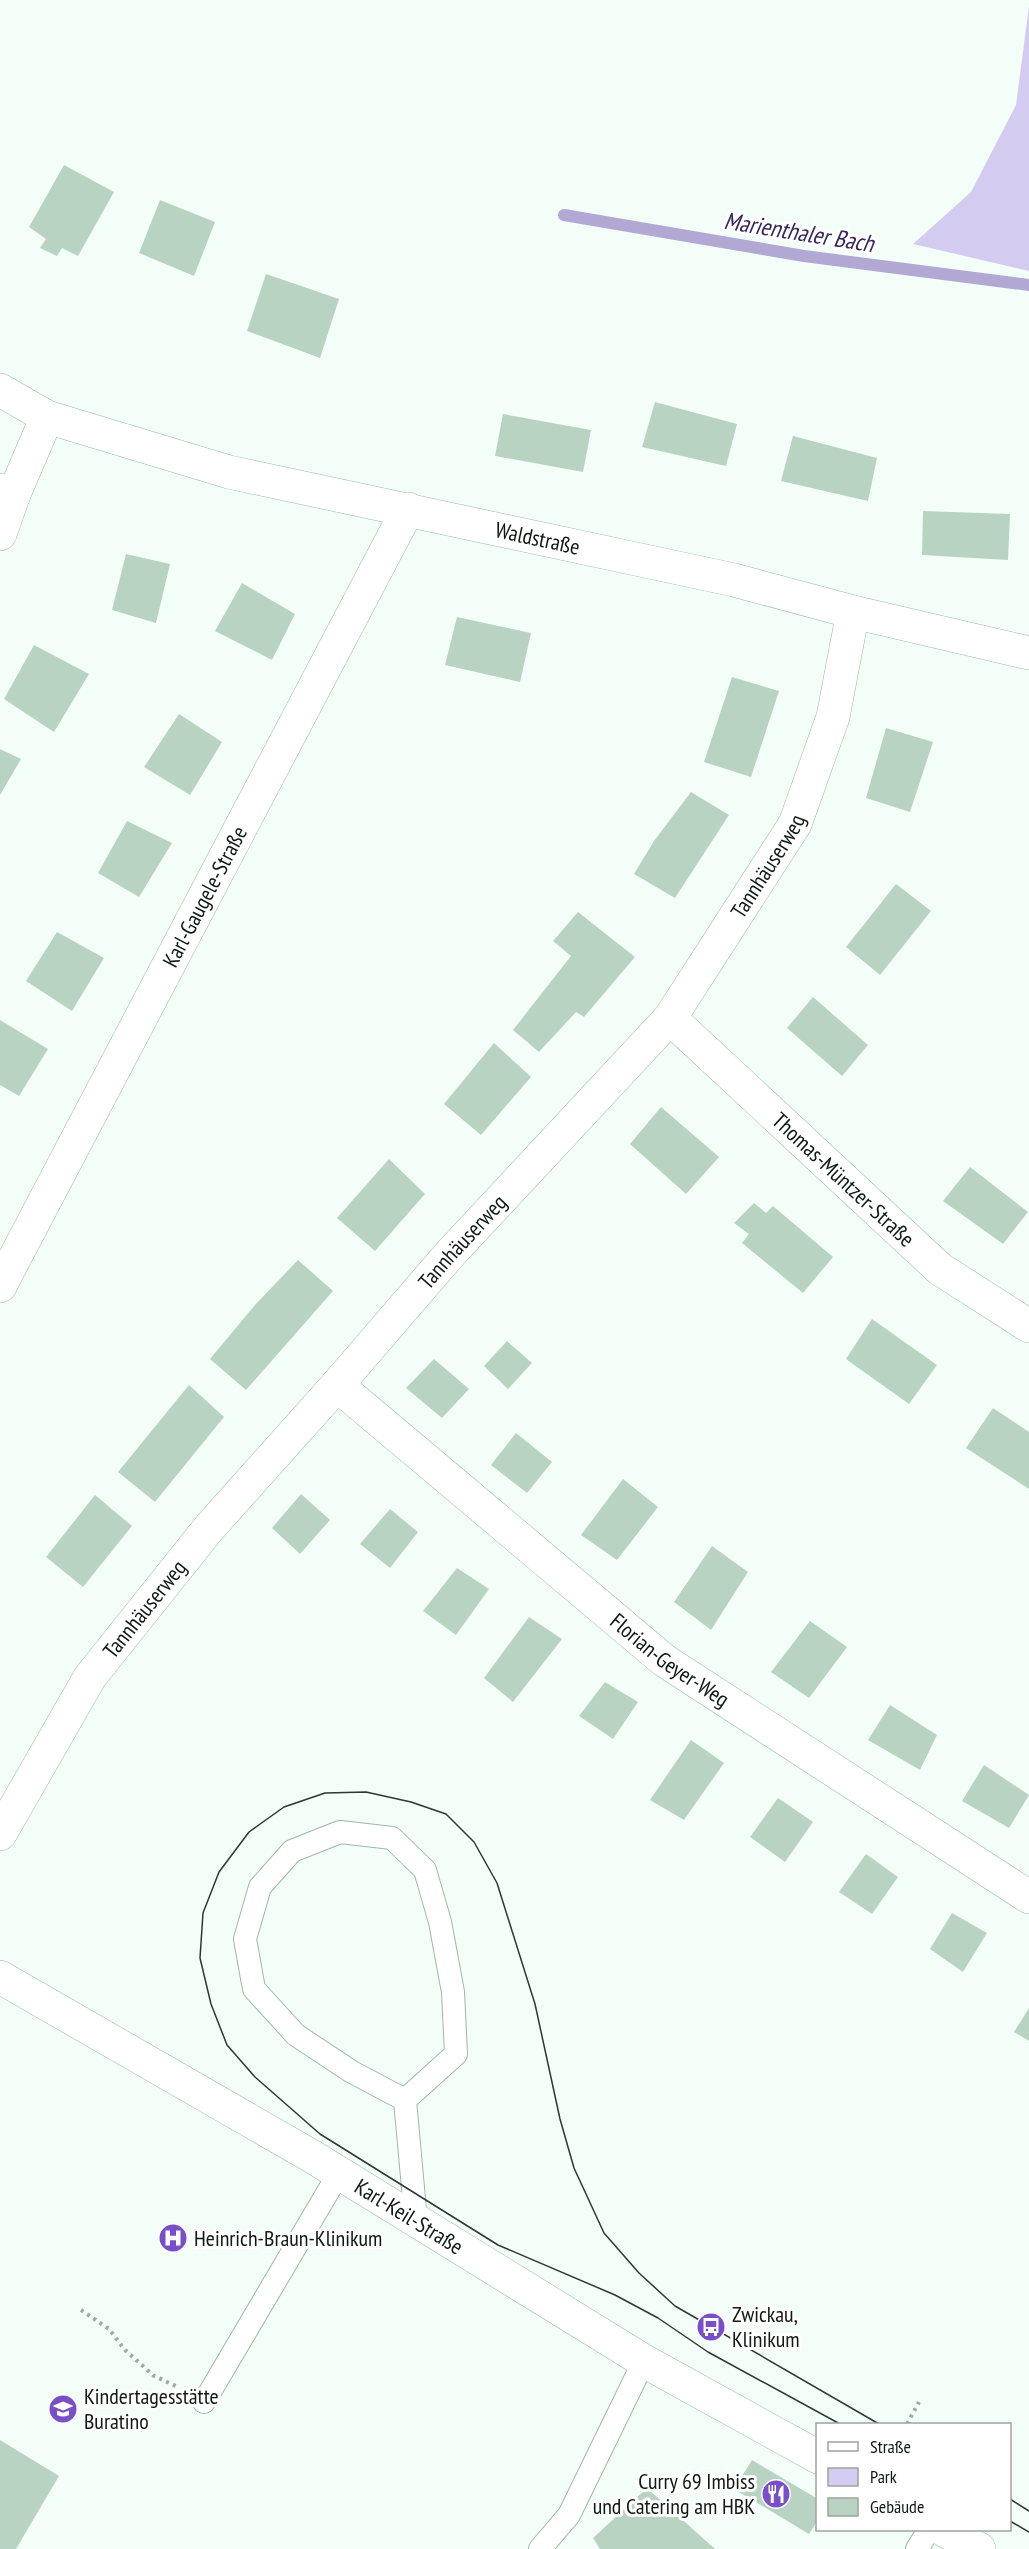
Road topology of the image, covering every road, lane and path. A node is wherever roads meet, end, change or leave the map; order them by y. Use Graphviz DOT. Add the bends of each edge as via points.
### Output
graph roads {
  1 [pos="0,390"];
  2 [pos="47,417"];
  3 [pos="7,492"];
  4 [pos="408,509"];
  5 [pos="0,534"];
  6 [pos="853,612"];
  7 [pos="1029,653"];
  8 [pos="670,1018"];
  9 [pos="0,1286"];
  10 [pos="1029,1326"];
  11 [pos="337,1385"];
  12 [pos="0,1834"];
  13 [pos="1029,1898"];
  14 [pos="0,1977"];
  15 [pos="405,2100"];
  16 [pos="339,2173"];
  17 [pos="416,2221"];
  18 [pos="81,2310"];
  19 [pos="644,2361"];
  20 [pos="183,2390"];
  21 [pos="204,2402"];
  22 [pos="919,2402"];
  23 [pos="908,2423"];
  24 [pos="816,2456"];
  25 [pos="928,2531"];
  26 [pos="948,2531"];
  27 [pos="540,2549"];
  28 [pos="917,2549"];
  29 [pos="979,2549"];
  1 -- 2 [label="street, Waldstraße"];
  2 -- 3 [label="street"];
  2 -- 4 [label="street, Waldstraße" via="229,472"];
  3 -- 5 [label="street"];
  4 -- 6 [label="street, Waldstraße" via="734,580"];
  4 -- 9 [label="street, Karl-Gaugele-Straße"];
  6 -- 7 [label="street, Waldstraße"];
  6 -- 8 [label="street, Tannhäuserweg" via="833,717 795,824"];
  8 -- 10 [label="street, Thomas-Müntzer-Straße" via="940,1269"];
  8 -- 11 [label="street, Tannhäuserweg" via="449,1255"];
  11 -- 12 [label="street, Tannhäuserweg" via="209,1528 90,1677"];
  11 -- 13 [label="street, Florian-Geyer-Weg" via="665,1661"];
  14 -- 16 [label="street, Karl-Keil-Straße"];
  15 -- 15 [label="lane" via="456,2054 453,1992 440,1922 425,1870 392,1838 340,1832 292,1851 260,1887 245,1939 254,1989 296,2035 352,2072"];
  15 -- 17 [label="lane"];
  16 -- 17 [label="street, Karl-Keil-Straße"];
  16 -- 21 [label="lane"];
  17 -- 19 [label="street, Karl-Keil-Straße"];
  18 -- 20 [label="path" via="109,2329 154,2376"];
  19 -- 24 [label="street, Karl-Keil-Straße"];
  19 -- 27 [label="lane" via="569,2515"];
  22 -- 23 [label="path"];
  25 -- 28 [label="lane"];
  26 -- 29 [label="street"];
}
